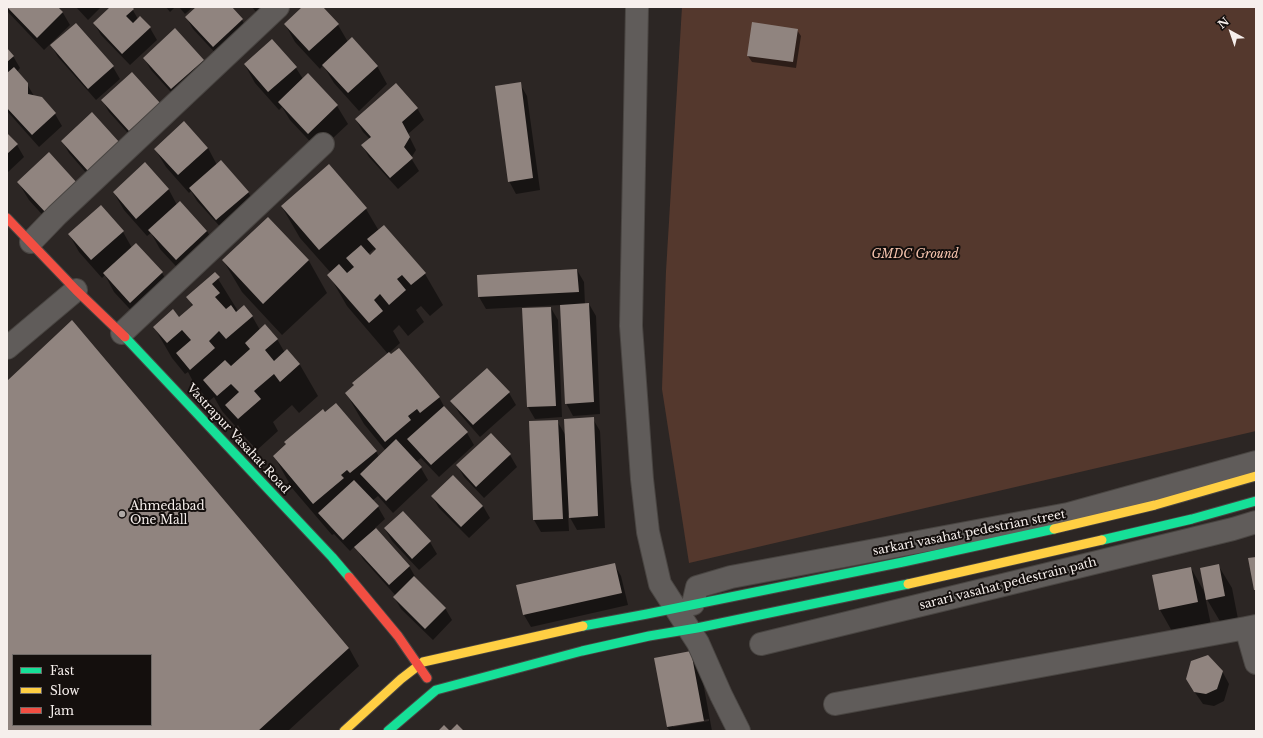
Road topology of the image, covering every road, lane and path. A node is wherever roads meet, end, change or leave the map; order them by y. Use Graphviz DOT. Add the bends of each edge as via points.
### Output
graph roads {
  1 [pos="278,7"];
  2 [pos="637,7"];
  3 [pos="323,144"];
  4 [pos="7,218"];
  5 [pos="31,242"];
  6 [pos="76,290"];
  7 [pos="122,333"];
  8 [pos="7,348"];
  9 [pos="1256,462"];
  10 [pos="1256,476"];
  11 [pos="1256,501"];
  12 [pos="1256,522"];
  13 [pos="684,606"];
  14 [pos="1251,627"];
  15 [pos="689,629"];
  16 [pos="760,644"];
  17 [pos="1256,663"];
  18 [pos="419,666"];
  19 [pos="436,690"];
  20 [pos="834,704"];
  21 [pos="344,731"];
  22 [pos="388,731"];
  23 [pos="739,731"];
  1 -- 5 [label="street"];
  2 -- 13 [label="street" via="631,326 642,479 648,532 660,584"];
  3 -- 7 [label="street"];
  4 -- 5 [label="street, Vastrapur Vasahat Road"];
  5 -- 6 [label="street, Vastrapur Vasahat Road"];
  6 -- 7 [label="street, Vastrapur Vasahat Road"];
  6 -- 8 [label="street"];
  7 -- 18 [label="street, Vastrapur Vasahat Road" via="332,557 398,636"];
  9 -- 13 [label="street, sarkari vasahat pedestrian street" via="1068,514 730,577 696,587"];
  10 -- 13 [label="street" via="1156,505 1044,532"];
  11 -- 15 [label="street" via="1192,519 996,565"];
  12 -- 16 [label="street, sarari vasahat pedestrain path"];
  13 -- 15 [label="street"];
  13 -- 18 [label="street" via="576,627 423,662"];
  14 -- 17 [label="street"];
  14 -- 20 [label="street"];
  15 -- 19 [label="street" via="582,651"];
  15 -- 23 [label="street"];
  18 -- 19 [label="street, Vastrapur Vasahat Road"];
  18 -- 21 [label="street"];
  19 -- 22 [label="street"];
}
